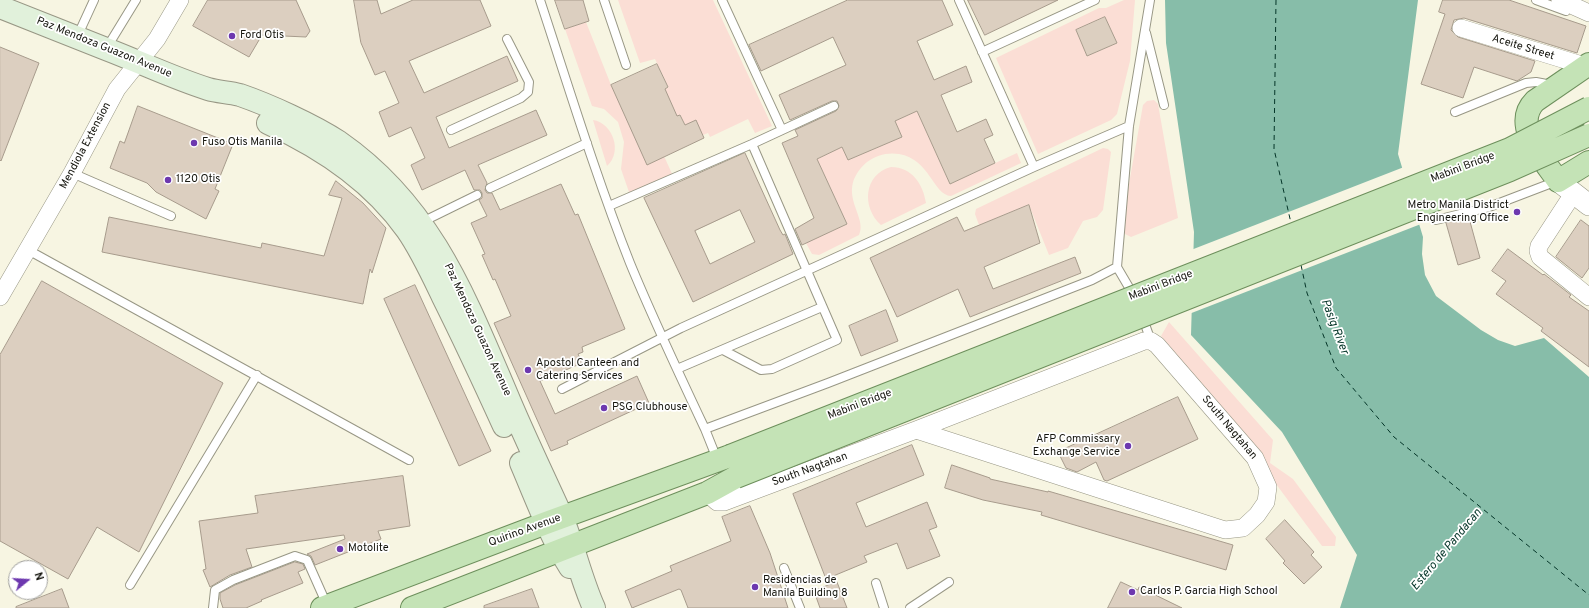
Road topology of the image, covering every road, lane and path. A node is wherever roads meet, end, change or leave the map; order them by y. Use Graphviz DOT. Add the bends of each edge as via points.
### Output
graph roads {
  1 [pos="94,0"];
  2 [pos="136,0"];
  3 [pos="180,0"];
  4 [pos="540,0"];
  5 [pos="604,0"];
  6 [pos="722,0"];
  7 [pos="959,0"];
  8 [pos="1095,0"];
  9 [pos="1150,0"];
  10 [pos="1536,0"];
  11 [pos="1560,0"];
  12 [pos="0,7"];
  13 [pos="1589,13"];
  14 [pos="1589,19"];
  15 [pos="1461,28"];
  16 [pos="1146,30"];
  17 [pos="77,37"];
  18 [pos="507,39"];
  19 [pos="106,49"];
  20 [pos="982,52"];
  21 [pos="139,63"];
  22 [pos="626,65"];
  23 [pos="1587,65"];
  24 [pos="1556,86"];
  25 [pos="1164,105"];
  26 [pos="834,106"];
  27 [pos="1589,108"];
  28 [pos="1455,112"];
  29 [pos="1129,126"];
  30 [pos="451,130"];
  31 [pos="782,130"];
  32 [pos="1589,135"];
  33 [pos="586,143"];
  34 [pos="752,144"];
  35 [pos="1589,162"];
  36 [pos="1034,167"];
  37 [pos="72,173"];
  38 [pos="490,188"];
  39 [pos="1573,193"];
  40 [pos="476,194"];
  41 [pos="608,206"];
  42 [pos="171,216"];
  43 [pos="1436,220"];
  44 [pos="414,226"];
  45 [pos="28,250"];
  46 [pos="1117,267"];
  47 [pos="807,271"];
  48 [pos="0,297"];
  49 [pos="1589,297"];
  50 [pos="822,307"];
  51 [pos="663,337"];
  52 [pos="1151,341"];
  53 [pos="723,350"];
  54 [pos="677,369"];
  55 [pos="257,375"];
  56 [pos="562,389"];
  57 [pos="705,429"];
  58 [pos="916,430"];
  59 [pos="724,458"];
  60 [pos="410,460"];
  61 [pos="707,493"];
  62 [pos="554,520"];
  63 [pos="566,547"];
  64 [pos="784,568"];
  65 [pos="949,582"];
  66 [pos="876,583"];
  67 [pos="130,585"];
  68 [pos="590,599"];
  69 [pos="333,606"];
  70 [pos="213,608"];
  71 [pos="412,608"];
  72 [pos="800,608"];
  73 [pos="884,608"];
  74 [pos="910,608"];
  1 -- 17 [label="lane"];
  2 -- 19 [label="lane"];
  3 -- 21 [label="street, Mendiola Extension"];
  4 -- 33 [label="lane"];
  5 -- 22 [label="lane"];
  6 -- 31 [label="lane"];
  7 -- 20 [label="lane"];
  8 -- 20 [label="lane"];
  9 -- 16 [label="lane"];
  10 -- 14 [label="lane"];
  11 -- 13 [label="street"];
  12 -- 17 [label="main road, Paz Mendoza Guazon Avenue"];
  15 -- 23 [label="street, Aceite Street"];
  16 -- 25 [label="lane"];
  16 -- 29 [label="lane"];
  17 -- 19 [label="main road, Paz Mendoza Guazon Avenue"];
  18 -- 30 [label="lane" via="529,82 528,92 521,98"];
  19 -- 21 [label="main road, Paz Mendoza Guazon Avenue"];
  20 -- 36 [label="lane"];
  21 -- 37 [label="street, Mendiola Extension" via="117,89"];
  21 -- 44 [label="main road, Paz Mendoza Guazon Avenue" via="209,89 239,95 315,128 337,141 383,179"];
  23 -- 24 [label="main road"];
  24 -- 28 [label="lane" via="1526,83"];
  24 -- 39 [label="main road" via="1529,107 1526,119 1529,136"];
  26 -- 31 [label="lane"];
  27 -- 59 [label="main road, Mabini Bridge, bridge" via="1510,149"];
  29 -- 36 [label="lane"];
  29 -- 46 [label="lane"];
  31 -- 34 [label="lane"];
  32 -- 61 [label="main road, Mabini Bridge, bridge" via="1510,170 736,477"];
  33 -- 38 [label="lane"];
  33 -- 41 [label="lane"];
  34 -- 41 [label="lane"];
  34 -- 47 [label="lane"];
  35 -- 39 [label="main road"];
  36 -- 47 [label="lane"];
  37 -- 42 [label="lane"];
  37 -- 45 [label="street, Mendiola Extension"];
  39 -- 43 [label="lane" via="1489,207"];
  39 -- 49 [label="street" via="1538,251 1540,257"];
  40 -- 44 [label="lane"];
  41 -- 51 [label="lane"];
  44 -- 62 [label="main road, Paz Mendoza Guazon Avenue" via="437,245 458,283"];
  45 -- 48 [label="street, Mendiola Extension"];
  45 -- 55 [label="lane"];
  46 -- 52 [label="lane" via="1137,302"];
  46 -- 57 [label="lane" via="1092,280 828,384"];
  47 -- 50 [label="lane"];
  47 -- 51 [label="lane"];
  50 -- 53 [label="lane"];
  50 -- 53 [label="lane" via="837,341 772,369 761,370"];
  51 -- 54 [label="lane"];
  51 -- 56 [label="lane"];
  52 -- 58 [label="street, South Nagtahan" via="1144,341"];
  52 -- 58 [label="street, South Nagtahan" via="1255,458 1268,487 1266,502 1243,528 1224,530"];
  53 -- 54 [label="lane"];
  54 -- 57 [label="lane"];
  55 -- 60 [label="lane"];
  55 -- 67 [label="lane"];
  57 -- 59 [label="lane"];
  58 -- 61 [label="street, South Nagtahan" via="724,502 718,502"];
  59 -- 62 [label="main road, Quirino Avenue"];
  61 -- 63 [label="main road"];
  62 -- 63 [label="main road, Paz Mendoza Guazon Avenue"];
  62 -- 69 [label="main road, Quirino Avenue"];
  63 -- 68 [label="main road, Paz Mendoza Guazon Avenue"];
  63 -- 71 [label="main road"];
  64 -- 72 [label="lane"];
  65 -- 74 [label="lane"];
  66 -- 73 [label="lane"];
  69 -- 70 [label="lane" via="306,560 295,556 233,580 215,590"];
}
